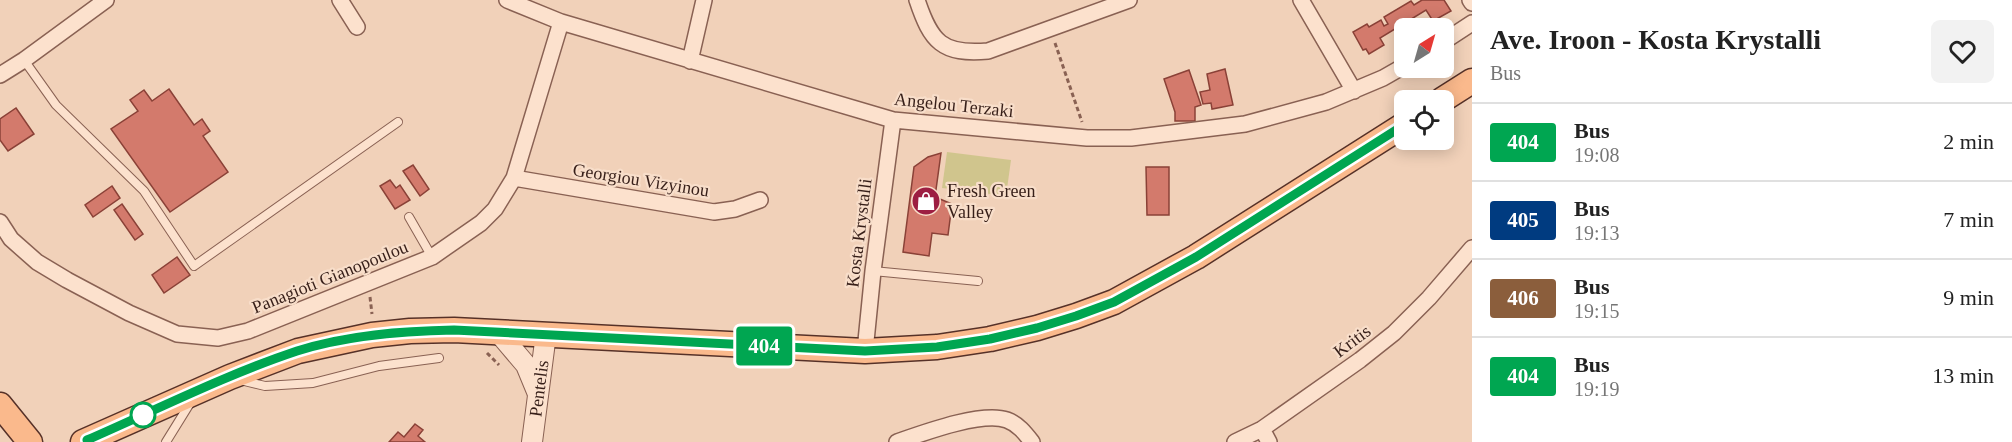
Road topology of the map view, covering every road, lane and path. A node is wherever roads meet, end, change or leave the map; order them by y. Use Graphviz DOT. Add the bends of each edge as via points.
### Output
graph roads {
  1 [pos="106,0"];
  2 [pos="507,0"];
  3 [pos="704,0"];
  4 [pos="917,0"];
  5 [pos="1129,0"];
  6 [pos="1301,0"];
  7 [pos="348,3"];
  8 [pos="561,22"];
  9 [pos="1472,23"];
  10 [pos="357,27"];
  11 [pos="1049,27"];
  12 [pos="1454,35"];
  13 [pos="24,60"];
  14 [pos="690,61"];
  15 [pos="1394,72"];
  16 [pos="0,75"];
  17 [pos="1472,81"];
  18 [pos="1353,91"];
  19 [pos="1454,92"];
  20 [pos="893,120"];
  21 [pos="398,122"];
  22 [pos="1394,131"];
  23 [pos="1087,138"];
  24 [pos="514,178"];
  25 [pos="760,200"];
  26 [pos="409,217"];
  27 [pos="0,222"];
  28 [pos="1472,248"];
  29 [pos="432,257"];
  30 [pos="873,271"];
  31 [pos="978,281"];
  32 [pos="498,332"];
  33 [pos="546,334"];
  34 [pos="865,351"];
  35 [pos="439,358"];
  36 [pos="230,377"];
  37 [pos="197,391"];
  38 [pos="539,397"];
  39 [pos="0,405"];
  40 [pos="1265,435"];
  41 [pos="30,442"];
  42 [pos="83,442"];
  43 [pos="166,442"];
  44 [pos="532,442"];
  45 [pos="897,442"];
  46 [pos="1032,442"];
  47 [pos="1235,442"];
  1 -- 13 [label="street"];
  2 -- 8 [label="street, Angelou Terzaki"];
  3 -- 14 [label="street"];
  4 -- 11 [label="street" via="925,24 936,39 958,51 988,51"];
  5 -- 11 [label="street"];
  6 -- 18 [label="street"];
  7 -- 10 [label="street"];
  8 -- 14 [label="street, Angelou Terzaki"];
  8 -- 24 [label="street, Panagioti Gianopoulou"];
  9 -- 12 [label="street"];
  11 -- 23 [label="path"];
  13 -- 16 [label="street"];
  13 -- 21 [label="lane" via="56,105 144,191 194,266"];
  14 -- 20 [label="street, Angelou Terzaki"];
  15 -- 18 [label="street, Angelou Terzaki"];
  17 -- 19 [label="main road"];
  18 -- 23 [label="street, Angelou Terzaki" via="1245,124 1131,138"];
  20 -- 23 [label="street, Angelou Terzaki"];
  20 -- 30 [label="street, Kosta Krystalli"];
  22 -- 34 [label="main road" via="1196,257 1114,302 990,339"];
  24 -- 25 [label="street, Georgiou Vizyinou" via="714,212"];
  24 -- 29 [label="street, Panagioti Gianopoulou" via="495,209 481,223"];
  26 -- 29 [label="lane"];
  27 -- 29 [label="street, Panagioti Gianopoulou" via="22,251 77,286 177,333 218,338 248,331"];
  28 -- 40 [label="street, Kritis" via="1394,333"];
  30 -- 31 [label="lane"];
  30 -- 34 [label="street, Kosta Krystalli"];
  32 -- 33 [label="main road"];
  32 -- 36 [label="main road" via="421,331 362,337 298,351"];
  32 -- 38 [label="street" via="526,365"];
  33 -- 34 [label="main road"];
  33 -- 38 [label="street, Pentelis"];
  35 -- 36 [label="lane" via="379,366 313,383 265,386"];
  36 -- 37 [label="main road"];
  37 -- 42 [label="main road"];
  37 -- 43 [label="lane"];
  38 -- 44 [label="street, Pentelis"];
  39 -- 41 [label="main road"];
  40 -- 47 [label="street, Kritis"];
  45 -- 46 [label="street" via="963,422 996,417 1021,428"];
}
